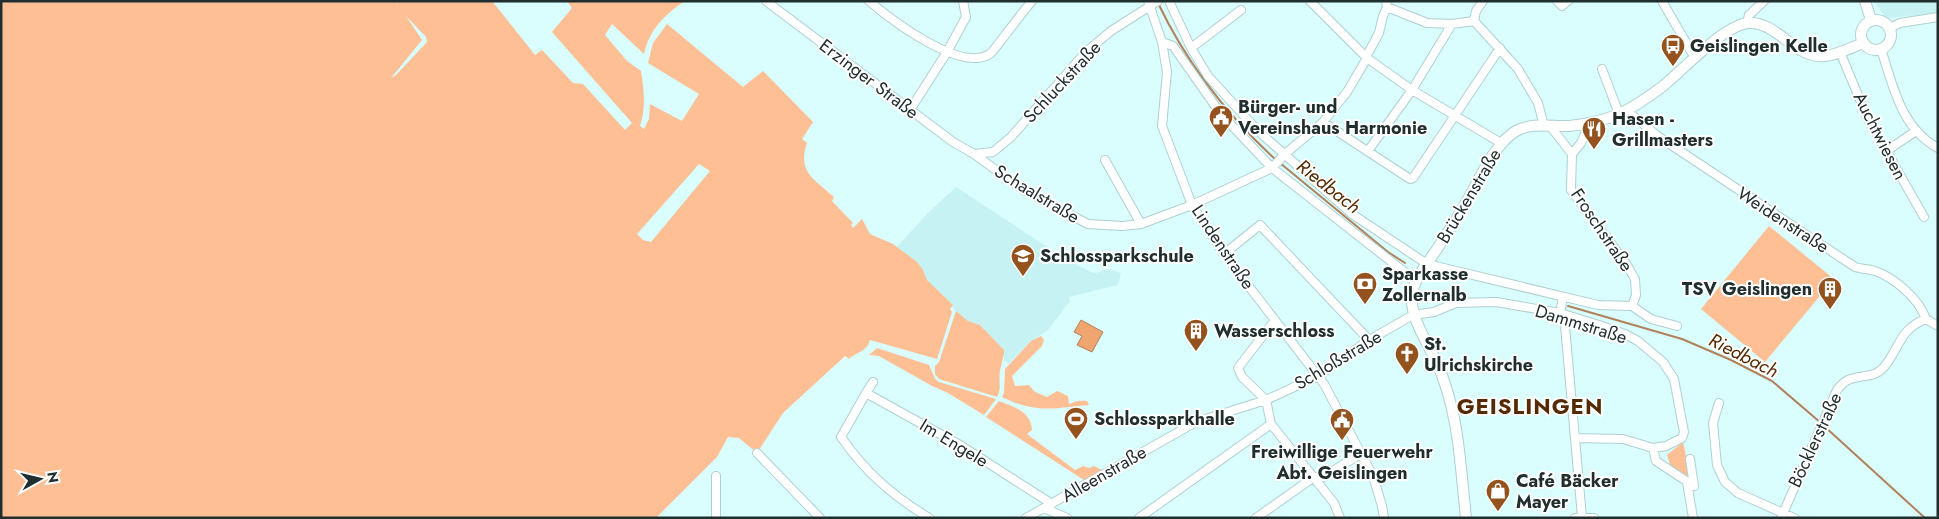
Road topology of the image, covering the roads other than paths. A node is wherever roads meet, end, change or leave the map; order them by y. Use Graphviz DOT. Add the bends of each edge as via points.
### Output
graph roads {
  1 [pos="766,1"];
  2 [pos="868,1"];
  3 [pos="963,1"];
  4 [pos="1032,1"];
  5 [pos="1169,1"];
  6 [pos="1310,1"];
  7 [pos="1483,1"];
  8 [pos="1662,1"];
  9 [pos="1764,1"];
  10 [pos="1865,1"];
  11 [pos="1153,3"];
  12 [pos="1387,4"];
  13 [pos="1241,10"];
  14 [pos="1938,17"];
  15 [pos="1871,20"];
  16 [pos="1474,21"];
  17 [pos="1747,23"];
  18 [pos="1452,24"];
  19 [pos="1890,28"];
  20 [pos="1162,42"];
  21 [pos="1864,44"];
  22 [pos="1191,48"];
  23 [pos="1500,48"];
  24 [pos="1881,49"];
  25 [pos="947,52"];
  26 [pos="1840,52"];
  27 [pos="1366,57"];
  28 [pos="1695,58"];
  29 [pos="1602,69"];
  30 [pos="1412,90"];
  31 [pos="910,110"];
  32 [pos="1227,110"];
  33 [pos="1623,112"];
  34 [pos="1454,116"];
  35 [pos="1323,122"];
  36 [pos="1590,123"];
  37 [pos="1547,126"];
  38 [pos="1916,131"];
  39 [pos="1501,143"];
  40 [pos="1938,148"];
  41 [pos="1368,151"];
  42 [pos="1885,152"];
  43 [pos="974,154"];
  44 [pos="1572,154"];
  45 [pos="1105,160"];
  46 [pos="1278,162"];
  47 [pos="1192,205"];
  48 [pos="1924,217"];
  49 [pos="1141,224"];
  50 [pos="1224,254"];
  51 [pos="1427,264"];
  52 [pos="1416,281"];
  53 [pos="1563,297"];
  54 [pos="1632,306"];
  55 [pos="1560,313"];
  56 [pos="1413,315"];
  57 [pos="1926,319"];
  58 [pos="1275,320"];
  59 [pos="1677,326"];
  60 [pos="1938,326"];
  61 [pos="1369,340"];
  62 [pos="1318,376"];
  63 [pos="873,382"];
  64 [pos="866,392"];
  65 [pos="1266,400"];
  66 [pos="1719,403"];
  67 [pos="1271,424"];
  68 [pos="1575,438"];
  69 [pos="1653,448"];
  70 [pos="757,453"];
  71 [pos="1362,453"];
  72 [pos="1690,459"];
  73 [pos="716,476"];
  74 [pos="1314,478"];
  75 [pos="1691,484"];
  76 [pos="1052,504"];
  77 [pos="1044,508"];
  78 [pos="1782,515"];
  79 [pos="1579,517"];
  80 [pos="716,518"];
  81 [pos="820,518"];
  82 [pos="930,518"];
  83 [pos="1026,518"];
  84 [pos="1067,518"];
  85 [pos="1139,518"];
  86 [pos="1256,518"];
  87 [pos="1340,518"];
  88 [pos="1384,518"];
  89 [pos="1466,518"];
  90 [pos="1594,518"];
  91 [pos="1693,518"];
  92 [pos="1794,518"];
  1 -- 31 [label="street, Erzinger Straße"];
  2 -- 25 [label="street" via="895,23"];
  3 -- 25 [label="street" via="966,17"];
  4 -- 25 [label="street" via="990,54 976,59"];
  5 -- 22 [label="street"];
  6 -- 27 [label="street"];
  7 -- 16 [label="street"];
  8 -- 28 [label="street"];
  9 -- 17 [label="street, Brückenstraße" via="1749,15"];
  10 -- 15 [label="main road"];
  11 -- 20 [label="street, Lindenstraße"];
  11 -- 43 [label="street, Schluckstraße" via="1086,52 1012,137 993,152"];
  12 -- 18 [label="street" via="1428,23"];
  12 -- 27 [label="street, Schaalstraße" via="1379,33"];
  13 -- 22 [label="street"];
  14 -- 19 [label="street" via="1900,23"];
  15 -- 19 [label="main road" via="1884,22"];
  15 -- 21 [label="main road" via="1862,30"];
  16 -- 18 [label="street"];
  16 -- 23 [label="street"];
  17 -- 26 [label="main road" via="1762,24 1802,52 1825,56"];
  17 -- 28 [label="main road, Brückenstraße" via="1735,27"];
  18 -- 30 [label="street"];
  19 -- 24 [label="main road" via="1889,43"];
  20 -- 32 [label="street" via="1173,46"];
  20 -- 47 [label="street, Lindenstraße" via="1167,72 1162,126"];
  21 -- 24 [label="main road" via="1872,49"];
  21 -- 26 [label="main road"];
  22 -- 32 [label="street"];
  23 -- 34 [label="street"];
  23 -- 37 [label="street" via="1518,68"];
  24 -- 38 [label="street" via="1905,116"];
  25 -- 31 [label="street"];
  26 -- 42 [label="street, Auchtwiesen"];
  27 -- 30 [label="street"];
  27 -- 35 [label="street, Schaalstraße" via="1348,92"];
  28 -- 33 [label="main road, Brückenstraße" via="1662,87"];
  29 -- 33 [label="street"];
  30 -- 34 [label="street"];
  30 -- 41 [label="street"];
  31 -- 43 [label="street, Erzinger Straße"];
  32 -- 46 [label="street"];
  32 -- 46 [label="street" via="1257,130"];
  33 -- 36 [label="main road, Brückenstraße"];
  33 -- 57 [label="street, Weidenstraße" via="1855,268 1876,272 1900,286 1923,309"];
  34 -- 39 [label="street"];
  34 -- 41 [label="street" via="1413,178"];
  35 -- 41 [label="street"];
  35 -- 46 [label="street, Schaalstraße"];
  36 -- 37 [label="main road, Brückenstraße"];
  36 -- 44 [label="street"];
  37 -- 39 [label="main road, Brückenstraße" via="1530,126 1516,131"];
  37 -- 44 [label="street"];
  38 -- 40 [label="street"];
  38 -- 42 [label="street"];
  39 -- 51 [label="main road, Brückenstraße"];
  42 -- 48 [label="street, Auchtwiesen"];
  43 -- 49 [label="street, Schaalstraße" via="1022,189 1088,224"];
  44 -- 54 [label="street, Froschstraße" via="1571,190 1635,279 1636,296"];
  45 -- 49 [label="street"];
  46 -- 47 [label="street, Schaalstraße"];
  46 -- 51 [label="street"];
  46 -- 52 [label="street"];
  47 -- 49 [label="street, Schaalstraße"];
  47 -- 50 [label="street, Lindenstraße"];
  50 -- 58 [label="street, Lindenstraße"];
  50 -- 61 [label="street" via="1260,225"];
  51 -- 52 [label="main road, Brückenstraße"];
  51 -- 53 [label="street"];
  52 -- 56 [label="main road, Brückenstraße" via="1412,297"];
  53 -- 54 [label="street" via="1598,305"];
  53 -- 55 [label="street"];
  54 -- 59 [label="street" via="1651,320"];
  55 -- 56 [label="street, Dammstraße" via="1496,302 1456,304"];
  55 -- 68 [label="street" via="1565,326"];
  55 -- 69 [label="street, Dammstraße" via="1625,334 1663,362 1674,379 1684,432 1682,438"];
  56 -- 61 [label="street, Schloßstraße"];
  56 -- 89 [label="main road" via="1446,383 1451,401"];
  57 -- 60 [label="street, Weidenstraße"];
  57 -- 78 [label="street, Böcklerstraße" via="1909,328 1883,369 1871,376 1846,380 1837,390"];
  58 -- 62 [label="street, Lindenstraße"];
  58 -- 65 [label="street" via="1238,368 1242,377"];
  61 -- 62 [label="street, Schloßstraße"];
  62 -- 65 [label="street, Schloßstraße"];
  62 -- 71 [label="street, Lindenstraße"];
  63 -- 64 [label="street"];
  64 -- 76 [label="street, Im Engele" via="960,445"];
  64 -- 82 [label="street" via="841,437 877,480"];
  65 -- 67 [label="street"];
  65 -- 76 [label="street, Alleenstraße" via="1196,422"];
  66 -- 78 [label="street" via="1713,423 1717,465 1725,482 1738,493"];
  67 -- 74 [label="street"];
  67 -- 85 [label="street"];
  68 -- 69 [label="street" via="1623,439"];
  68 -- 79 [label="street"];
  69 -- 75 [label="street" via="1656,461"];
  70 -- 81 [label="street"];
  71 -- 74 [label="street" via="1323,477"];
  71 -- 88 [label="street, Lindenstraße" via="1373,476"];
  72 -- 75 [label="street"];
  73 -- 80 [label="street"];
  74 -- 86 [label="street"];
  74 -- 87 [label="street" via="1334,503"];
  75 -- 91 [label="street"];
  76 -- 77 [label="street, Alleenstraße"];
  77 -- 83 [label="street, Alleenstraße"];
  77 -- 84 [label="street"];
  78 -- 92 [label="street"];
  79 -- 90 [label="street"];
}
